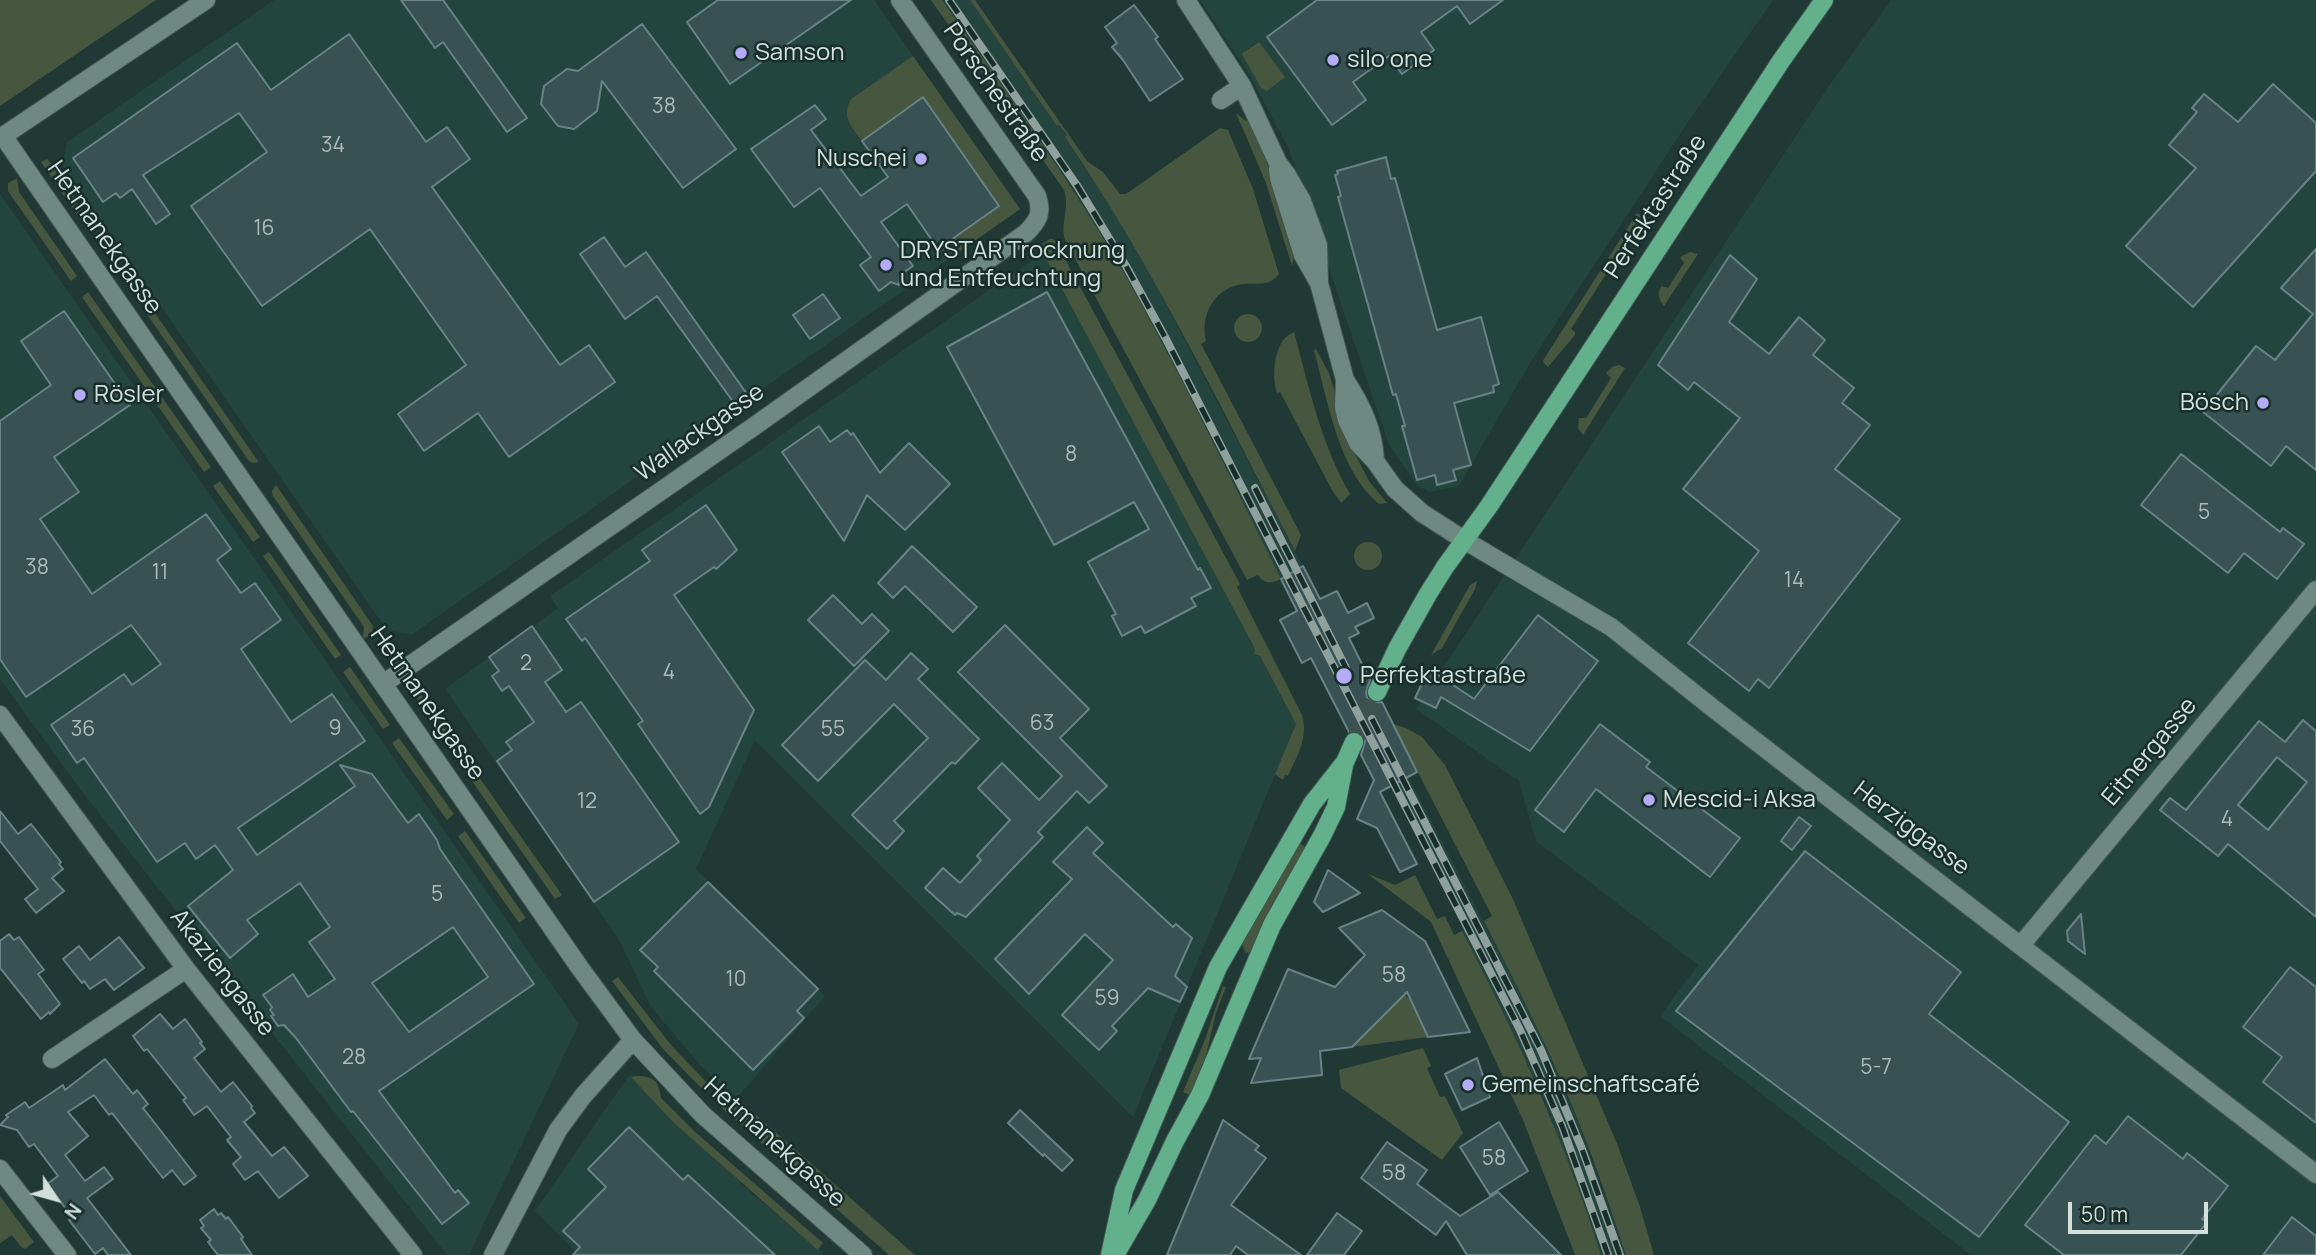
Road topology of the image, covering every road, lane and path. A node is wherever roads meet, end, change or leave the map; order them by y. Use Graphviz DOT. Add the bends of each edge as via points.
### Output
graph roads {
  1 [pos="206,0"];
  2 [pos="900,0"];
  3 [pos="1186,0"];
  4 [pos="1824,0"];
  5 [pos="1242,86"];
  6 [pos="1221,100"];
  7 [pos="2,137"];
  8 [pos="1039,217"];
  9 [pos="1464,540"];
  10 [pos="2316,590"];
  11 [pos="383,684"];
  12 [pos="1377,692"];
  13 [pos="0,715"];
  14 [pos="1354,742"];
  15 [pos="1345,762"];
  16 [pos="2021,946"];
  17 [pos="186,969"];
  18 [pos="633,1040"];
  19 [pos="52,1059"];
  20 [pos="0,1169"];
  21 [pos="2316,1174"];
  22 [pos="67,1255"];
  23 [pos="413,1255"];
  24 [pos="493,1255"];
  25 [pos="863,1255"];
  26 [pos="1113,1255"];
  1 -- 7 [label="street"];
  2 -- 8 [label="street, Porschestraße" via="1037,196"];
  3 -- 5 [label="street, Herziggasse"];
  4 -- 9 [label="main road, Perfektastraße"];
  5 -- 6 [label="street"];
  5 -- 9 [label="street, Herziggasse" via="1278,163 1299,247 1319,283 1345,380 1344,407 1350,429 1405,499"];
  7 -- 11 [label="street, Hetmanekgasse"];
  8 -- 11 [label="street, Wallackgasse" via="1026,233 963,278"];
  9 -- 12 [label="main road, Perfektastraße" via="1428,594"];
  9 -- 16 [label="street, Herziggasse" via="1611,627"];
  10 -- 16 [label="street, Eitnergasse"];
  11 -- 18 [label="street, Hetmanekgasse"];
  13 -- 17 [label="street, Akaziengasse"];
  14 -- 15 [label="main road"];
  15 -- 26 [label="main road" via="1336,807 1326,829 1272,925 1200,1095 1147,1200"];
  15 -- 26 [label="main road" via="1312,804 1218,967 1124,1190"];
  16 -- 21 [label="street, Herziggasse"];
  17 -- 19 [label="street"];
  17 -- 23 [label="street, Akaziengasse"];
  18 -- 24 [label="street" via="558,1130"];
  18 -- 25 [label="street, Hetmanekgasse" via="703,1115"];
  20 -- 22 [label="street"];
}
